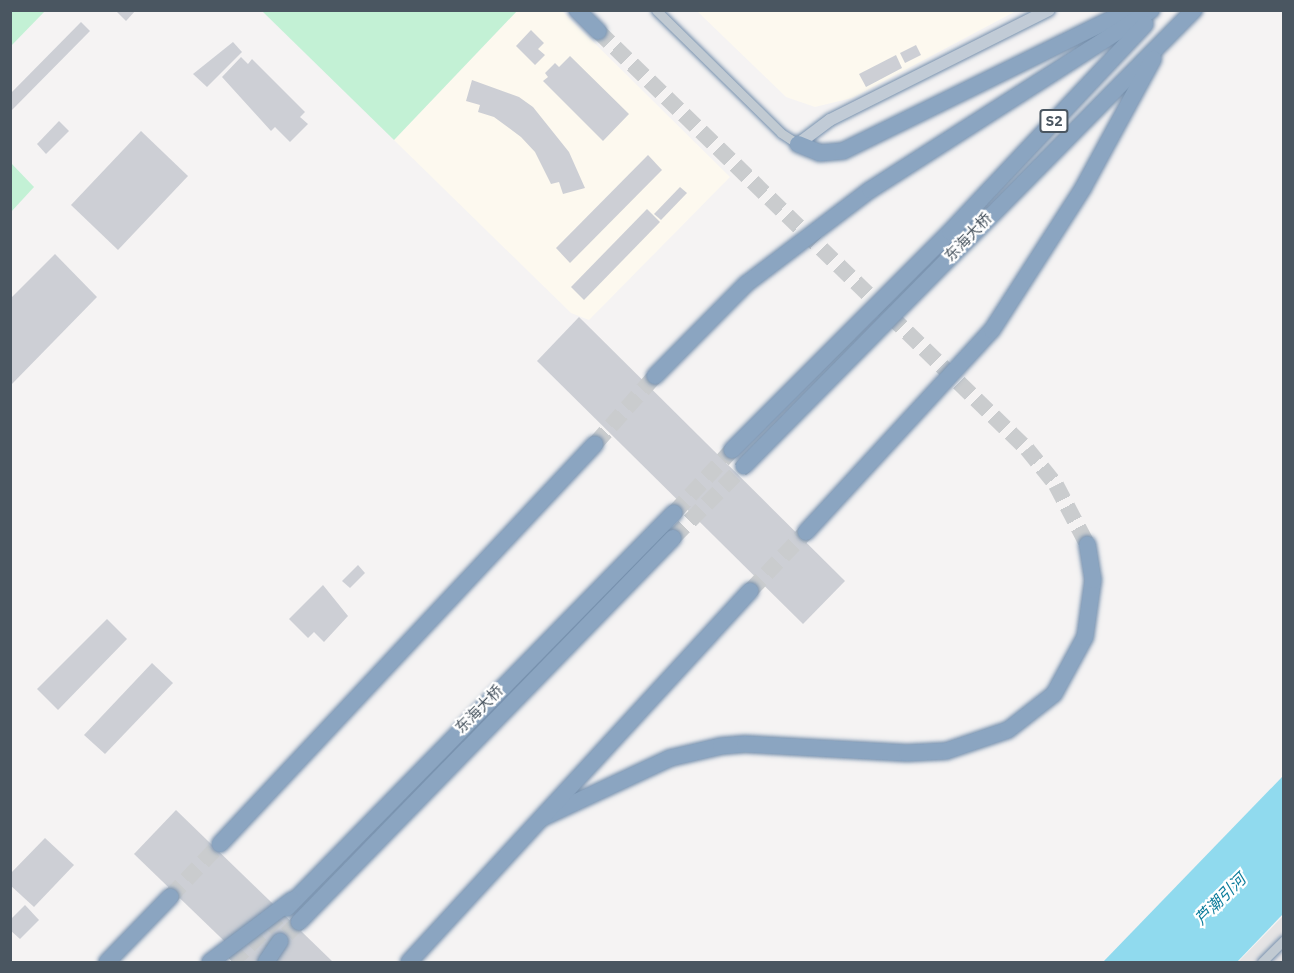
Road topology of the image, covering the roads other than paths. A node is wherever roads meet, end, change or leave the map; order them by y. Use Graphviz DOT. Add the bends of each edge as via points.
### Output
graph roads {
  1 [pos="577,10"];
  2 [pos="656,10"];
  3 [pos="1049,10"];
  4 [pos="1129,10"];
  5 [pos="1151,10"];
  6 [pos="1158,10"];
  7 [pos="1194,10"];
  8 [pos="598,31"];
  9 [pos="1161,44"];
  10 [pos="798,144"];
  11 [pos="655,376"];
  12 [pos="595,444"];
  13 [pos="732,450"];
  14 [pos="744,466"];
  15 [pos="674,513"];
  16 [pos="806,532"];
  17 [pos="673,538"];
  18 [pos="1087,543"];
  19 [pos="750,591"];
  20 [pos="542,818"];
  21 [pos="220,844"];
  22 [pos="170,897"];
  23 [pos="299,922"];
  24 [pos="1284,940"];
  25 [pos="280,941"];
  26 [pos="107,963"];
  27 [pos="210,963"];
  28 [pos="266,963"];
  29 [pos="409,963"];
  30 [pos="1262,963"];
  1 -- 8 [label="highway"];
  2 -- 10 [label="street" via="781,133"];
  3 -- 10 [label="main road" via="830,120"];
  4 -- 10 [label="highway" via="843,151 820,153"];
  5 -- 11 [label="highway" via="870,190 746,284"];
  6 -- 13 [label="highway, 东海大桥 / S2" via="950,232"];
  7 -- 9 [label="highway, 东海大桥"];
  9 -- 14 [label="highway, 东海大桥"];
  9 -- 16 [label="highway" via="1083,188 992,330"];
  12 -- 21 [label="highway"];
  15 -- 27 [label="highway, 东海大桥" via="292,902"];
  17 -- 23 [label="highway, 东海大桥"];
  18 -- 20 [label="highway" via="1093,580 1085,637 1054,694 1008,730 946,751 721,746 670,758"];
  19 -- 20 [label="highway"];
  20 -- 29 [label="highway"];
  22 -- 26 [label="highway"];
  24 -- 30 [label="street"];
  25 -- 28 [label="highway"];
}
